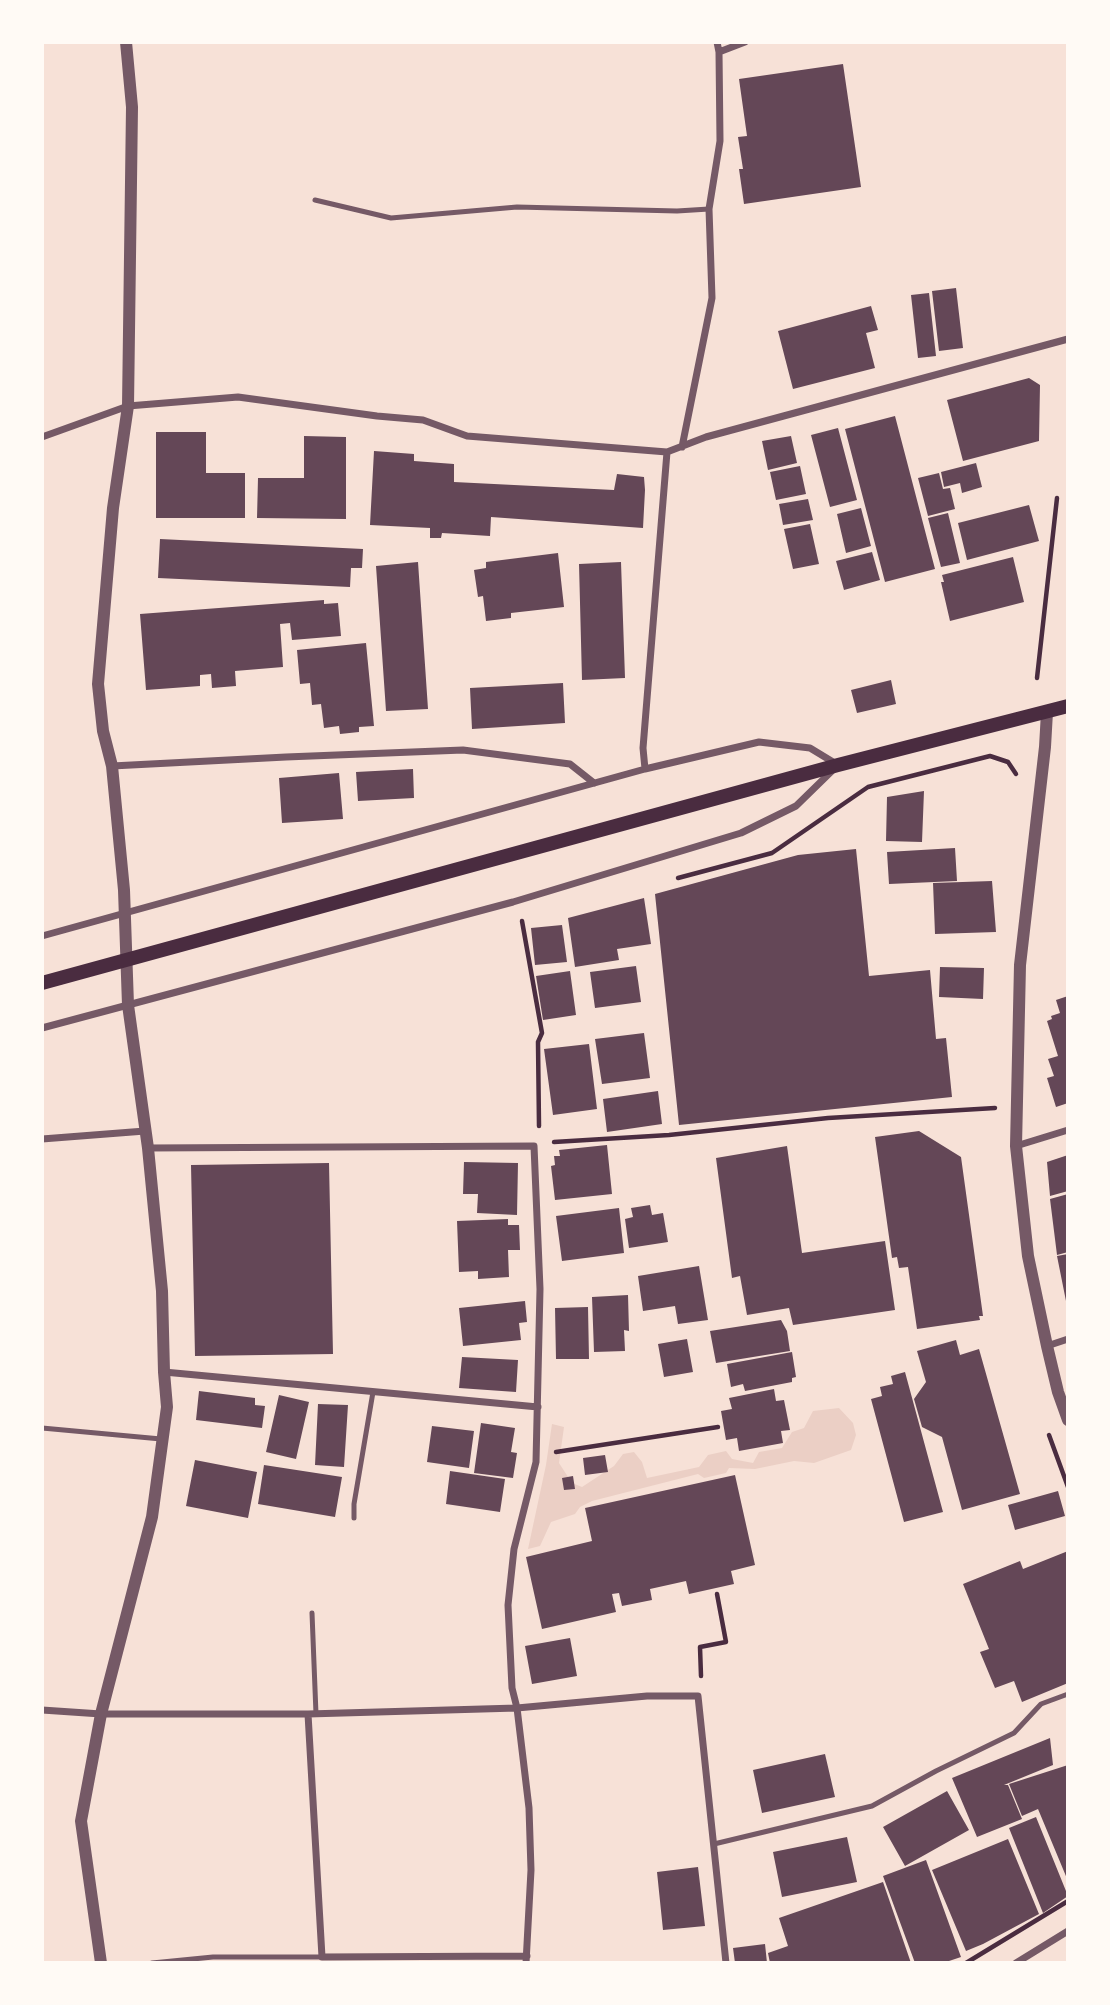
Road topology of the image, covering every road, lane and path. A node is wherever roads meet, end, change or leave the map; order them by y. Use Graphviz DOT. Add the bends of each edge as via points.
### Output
graph roads {
  1 [pos="126,42"];
  2 [pos="717,42"];
  3 [pos="745,42"];
  4 [pos="719,51"];
  5 [pos="315,200"];
  6 [pos="709,209"];
  7 [pos="1068,339"];
  8 [pos="128,406"];
  9 [pos="42,437"];
  10 [pos="682,447"];
  11 [pos="667,452"];
  12 [pos="1057,498"];
  13 [pos="1037,678"];
  14 [pos="1068,706"];
  15 [pos="1047,712"];
  16 [pos="838,765"];
  17 [pos="112,766"];
  18 [pos="645,769"];
  19 [pos="594,783"];
  20 [pos="126,912"];
  21 [pos="522,920"];
  22 [pos="42,936"];
  23 [pos="42,983"];
  24 [pos="128,1005"];
  25 [pos="42,1028"];
  26 [pos="1017,1107"];
  27 [pos="1068,1130"];
  28 [pos="145,1131"];
  29 [pos="42,1139"];
  30 [pos="536,1144"];
  31 [pos="1016,1146"];
  32 [pos="148,1148"];
  33 [pos="1068,1339"];
  34 [pos="1047,1346"];
  35 [pos="164,1372"];
  36 [pos="373,1392"];
  37 [pos="538,1407"];
  38 [pos="1068,1420"];
  39 [pos="718,1427"];
  40 [pos="42,1428"];
  41 [pos="163,1439"];
  42 [pos="536,1455"];
  43 [pos="355,1518"];
  44 [pos="717,1594"];
  45 [pos="312,1613"];
  46 [pos="1068,1694"];
  47 [pos="698,1696"];
  48 [pos="517,1708"];
  49 [pos="42,1710"];
  50 [pos="101,1714"];
  51 [pos="312,1714"];
  52 [pos="714,1844"];
  53 [pos="1068,1901"];
  54 [pos="1068,1931"];
  55 [pos="322,1957"];
  56 [pos="526,1960"];
  57 [pos="101,1963"];
  58 [pos="152,1963"];
  59 [pos="726,1963"];
  60 [pos="966,1963"];
  61 [pos="1016,1963"];
  1 -- 8 [label="street" via="132,107"];
  2 -- 4 [label="street"];
  3 -- 4 [label="street"];
  4 -- 6 [label="street" via="720,141"];
  5 -- 6 [label="lane" via="391,218 517,207"];
  6 -- 10 [label="street" via="712,298"];
  7 -- 10 [label="street"];
  8 -- 9 [label="street"];
  8 -- 11 [label="street" via="237,397 423,420 467,436"];
  8 -- 17 [label="street" via="113,508 98,684"];
  10 -- 11 [label="street"];
  11 -- 18 [label="street"];
  12 -- 13 [label="path"];
  14 -- 15 [label="main road"];
  15 -- 16 [label="main road"];
  15 -- 26 [label="street" via="1020,965"];
  16 -- 18 [label="street" via="810,748 759,742"];
  16 -- 23 [label="main road"];
  16 -- 24 [label="street" via="796,806 741,833 513,902"];
  17 -- 19 [label="street" via="463,751 570,764"];
  17 -- 20 [label="street"];
  18 -- 19 [label="street"];
  19 -- 20 [label="street"];
  20 -- 22 [label="street"];
  20 -- 24 [label="street"];
  21 -- 30 [label="path" via="542,1033 538,1042"];
  24 -- 25 [label="street"];
  24 -- 28 [label="street"];
  26 -- 30 [label="path" via="828,1118"];
  26 -- 31 [label="street"];
  27 -- 31 [label="street"];
  28 -- 29 [label="street"];
  28 -- 32 [label="street"];
  30 -- 32 [label="street"];
  30 -- 37 [label="street"];
  31 -- 34 [label="street" via="1028,1256"];
  32 -- 35 [label="street" via="162,1291"];
  33 -- 34 [label="street"];
  34 -- 38 [label="street"];
  35 -- 36 [label="street"];
  35 -- 41 [label="street" via="167,1407"];
  36 -- 37 [label="street"];
  36 -- 43 [label="lane"];
  37 -- 42 [label="street"];
  39 -- 42 [label="path"];
  40 -- 41 [label="lane"];
  41 -- 50 [label="street" via="152,1517"];
  42 -- 48 [label="street" via="514,1549 508,1605"];
  44 -- 47 [label="path" via="726,1642 700,1647"];
  45 -- 51 [label="lane"];
  46 -- 52 [label="lane" via="1041,1704 1014,1734 872,1806"];
  47 -- 48 [label="street"];
  47 -- 52 [label="street"];
  48 -- 51 [label="street"];
  48 -- 56 [label="street" via="529,1808"];
  49 -- 50 [label="street"];
  50 -- 51 [label="street"];
  50 -- 57 [label="street" via="81,1821"];
  51 -- 55 [label="street"];
  52 -- 59 [label="street"];
  53 -- 60 [label="path"];
  54 -- 61 [label="street"];
  55 -- 56 [label="street"];
  55 -- 58 [label="lane" via="213,1957"];
}
